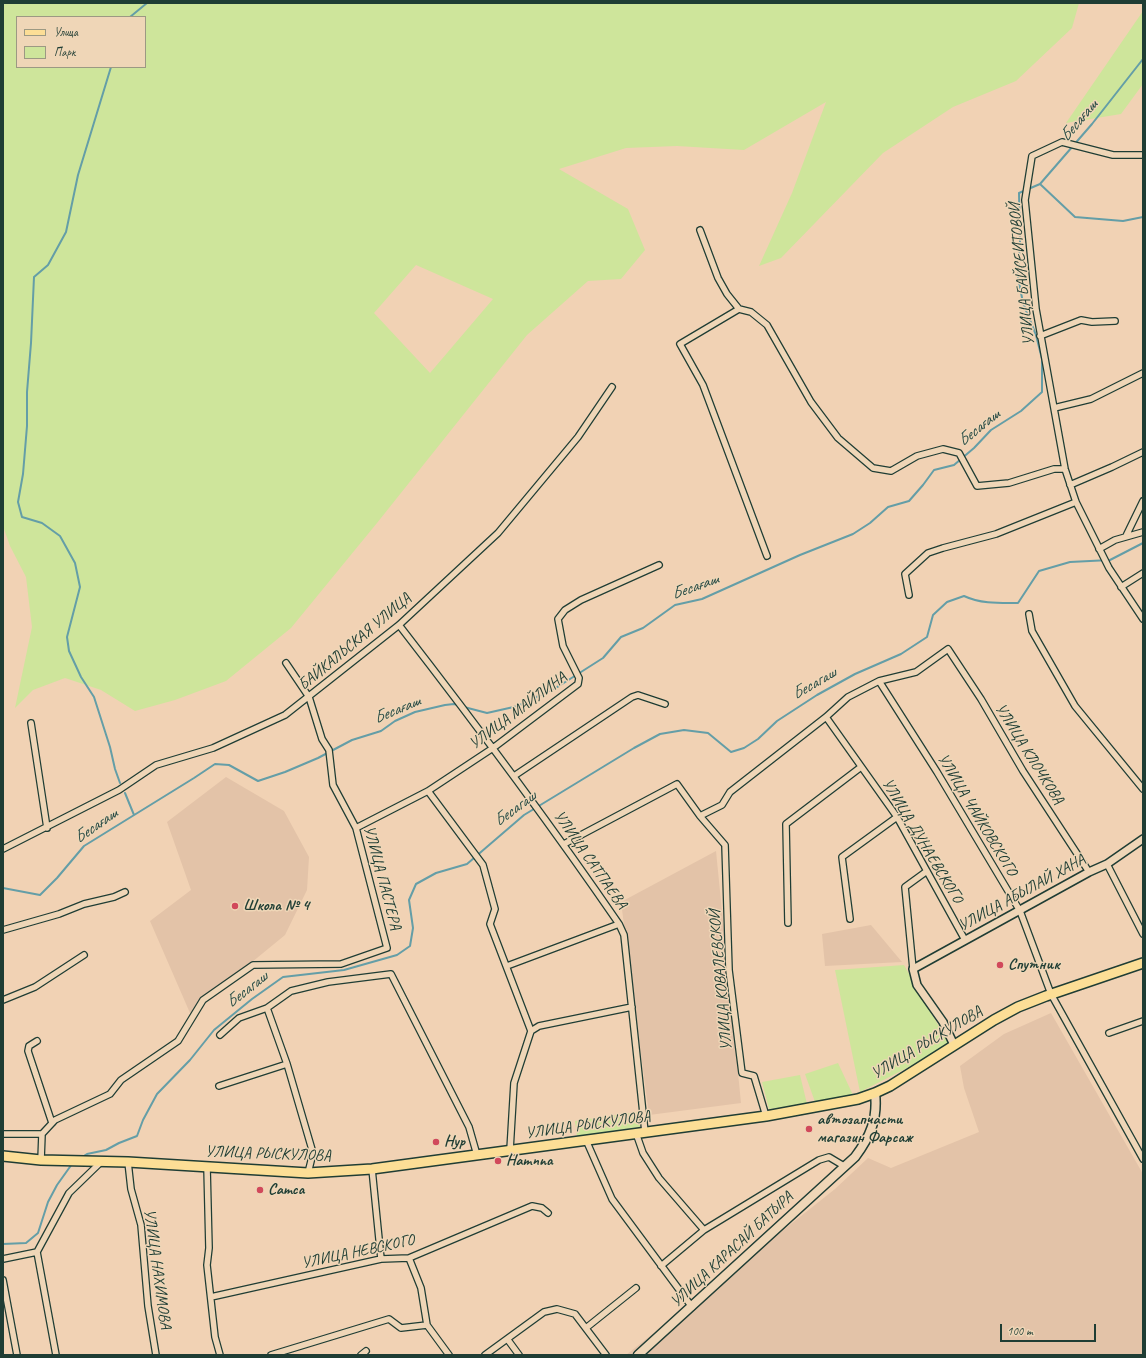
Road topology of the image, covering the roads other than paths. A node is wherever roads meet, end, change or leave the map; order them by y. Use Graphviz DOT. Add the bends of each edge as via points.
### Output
graph roads {
  1 [pos="1143,155"];
  2 [pos="700,230"];
  3 [pos="740,309"];
  4 [pos="1115,321"];
  5 [pos="1040,336"];
  6 [pos="1143,373"];
  7 [pos="612,388"];
  8 [pos="1054,408"];
  9 [pos="1143,452"];
  10 [pos="1065,469"];
  11 [pos="1070,484"];
  12 [pos="1143,501"];
  13 [pos="1076,502"];
  14 [pos="1143,532"];
  15 [pos="1126,536"];
  16 [pos="1099,548"];
  17 [pos="767,556"];
  18 [pos="659,565"];
  19 [pos="1143,572"];
  20 [pos="1121,587"];
  21 [pos="908,595"];
  22 [pos="1029,614"];
  23 [pos="1143,619"];
  24 [pos="399,625"];
  25 [pos="286,663"];
  26 [pos="879,681"];
  27 [pos="309,697"];
  28 [pos="665,704"];
  29 [pos="826,717"];
  30 [pos="31,723"];
  31 [pos="493,748"];
  32 [pos="861,767"];
  33 [pos="514,776"];
  34 [pos="1143,789"];
  35 [pos="428,791"];
  36 [pos="700,816"];
  37 [pos="897,817"];
  38 [pos="47,828"];
  39 [pos="356,828"];
  40 [pos="1143,839"];
  41 [pos="564,844"];
  42 [pos="3,849"];
  43 [pos="1107,864"];
  44 [pos="927,871"];
  45 [pos="1089,872"];
  46 [pos="125,892"];
  47 [pos="1020,911"];
  48 [pos="850,919"];
  49 [pos="788,923"];
  50 [pos="619,924"];
  51 [pos="3,930"];
  52 [pos="1143,934"];
  53 [pos="965,940"];
  54 [pos="84,955"];
  55 [pos="1143,963"];
  56 [pos="507,966"];
  57 [pos="913,969"];
  58 [pos="1051,994"];
  59 [pos="3,1000"];
  60 [pos="632,1007"];
  61 [pos="268,1008"];
  62 [pos="1143,1021"];
  63 [pos="531,1031"];
  64 [pos="1109,1033"];
  65 [pos="220,1035"];
  66 [pos="37,1041"];
  67 [pos="954,1045"];
  68 [pos="287,1064"];
  69 [pos="219,1086"];
  70 [pos="875,1093"];
  71 [pos="766,1116"];
  72 [pos="52,1124"];
  73 [pos="640,1133"];
  74 [pos="3,1134"];
  75 [pos="42,1134"];
  76 [pos="586,1140"];
  77 [pos="510,1150"];
  78 [pos="477,1155"];
  79 [pos="3,1156"];
  80 [pos="1143,1159"];
  81 [pos="41,1160"];
  82 [pos="101,1162"];
  83 [pos="128,1162"];
  84 [pos="844,1166"];
  85 [pos="207,1167"];
  86 [pos="372,1169"];
  87 [pos="308,1173"];
  88 [pos="548,1213"];
  89 [pos="704,1230"];
  90 [pos="37,1252"];
  91 [pos="409,1258"];
  92 [pos="3,1259"];
  93 [pos="382,1259"];
  94 [pos="661,1266"];
  95 [pos="3,1280"];
  96 [pos="636,1288"];
  97 [pos="211,1297"];
  98 [pos="692,1307"];
  99 [pos="427,1326"];
  100 [pos="586,1328"];
  101 [pos="508,1340"];
  102 [pos="366,1350"];
  103 [pos="17,1355"];
  104 [pos="56,1355"];
  105 [pos="156,1355"];
  106 [pos="220,1355"];
  107 [pos="271,1355"];
  108 [pos="361,1355"];
  109 [pos="449,1355"];
  110 [pos="486,1355"];
  111 [pos="519,1355"];
  112 [pos="606,1355"];
  113 [pos="638,1355"];
  1 -- 5 [label="street, УЛИЦА БАЙСЕИТОВОЙ" via="1113,155 1062,142 1032,156 1025,200"];
  2 -- 3 [label="street" via="718,278"];
  3 -- 10 [label="street" via="752,312 767,325 811,402 838,438 873,468 891,471 917,456 943,449 959,453 977,486 1009,483 1054,469"];
  3 -- 17 [label="street" via="680,344 703,385"];
  4 -- 5 [label="street" via="1081,320"];
  5 -- 8 [label="street, УЛИЦА БАЙСЕИТОВОЙ"];
  6 -- 8 [label="street" via="1092,399"];
  7 -- 24 [label="street, БАЙКАЛЬСКАЯ УЛИЦА" via="578,437 498,533"];
  8 -- 10 [label="street, УЛИЦА БАЙСЕИТОВОЙ"];
  9 -- 11 [label="street"];
  10 -- 11 [label="street, УЛИЦА БАЙСЕИТОВОЙ"];
  11 -- 13 [label="street, УЛИЦА БАЙСЕИТОВОЙ"];
  12 -- 15 [label="street"];
  13 -- 16 [label="street, УЛИЦА БАЙСЕИТОВОЙ"];
  13 -- 21 [label="street" via="996,534 928,553 905,574"];
  14 -- 15 [label="street"];
  15 -- 16 [label="street"];
  16 -- 20 [label="street, УЛИЦА БАЙСЕИТОВОЙ"];
  18 -- 31 [label="street, УЛИЦА МАЙЛИНА" via="581,600 565,610 558,619 563,646 579,678 578,684"];
  19 -- 20 [label="street"];
  20 -- 23 [label="street, УЛИЦА БАЙСЕИТОВОЙ"];
  22 -- 34 [label="street" via="1032,631 1075,706"];
  24 -- 27 [label="street, БАЙКАЛЬСКАЯ УЛИЦА"];
  24 -- 31 [label="street, УЛИЦА САТПАЕВА"];
  25 -- 27 [label="street, УЛИЦА ПАСТЕРА"];
  26 -- 29 [label="street" via="848,697"];
  26 -- 45 [label="street, УЛИЦА КЛОЧКОВА" via="916,672 948,649"];
  26 -- 47 [label="street, УЛИЦА ЧАЙКОВСКОГО"];
  27 -- 38 [label="street, БАЙКАЛЬСКАЯ УЛИЦА" via="285,715 213,748 156,765 119,790"];
  27 -- 39 [label="street, УЛИЦА ПАСТЕРА" via="322,739 329,750 333,785"];
  28 -- 33 [label="street" via="638,695 632,697"];
  29 -- 32 [label="street, УЛИЦА ДУНАЕВСКОГО"];
  29 -- 36 [label="street" via="730,792 722,805"];
  30 -- 38 [label="street"];
  31 -- 33 [label="street, УЛИЦА САТПАЕВА"];
  31 -- 35 [label="street, УЛИЦА МАЙЛИНА"];
  32 -- 37 [label="street, УЛИЦА ДУНАЕВСКОГО"];
  32 -- 49 [label="street" via="786,824"];
  33 -- 41 [label="street, УЛИЦА САТПАЕВА"];
  35 -- 39 [label="street, УЛИЦА МАЙЛИНА"];
  35 -- 56 [label="street" via="483,865 494,909 490,924"];
  36 -- 41 [label="street" via="677,784"];
  36 -- 71 [label="street, УЛИЦА КОВАЛЕВСКОЙ" via="725,845 729,970 742,1073 754,1076"];
  37 -- 44 [label="street, УЛИЦА ДУНАЕВСКОГО"];
  37 -- 48 [label="street" via="842,857"];
  38 -- 42 [label="street, БАЙКАЛЬСКАЯ УЛИЦА"];
  39 -- 72 [label="street, УЛИЦА ПАСТЕРА" via="387,948 341,964 253,965 203,1000 178,1041 121,1080 110,1094 55,1120"];
  40 -- 43 [label="street, УЛИЦА АБЫЛАЙ ХАНА"];
  41 -- 50 [label="street, УЛИЦА САТПАЕВА"];
  43 -- 45 [label="street, УЛИЦА АБЫЛАЙ ХАНА"];
  43 -- 52 [label="street"];
  44 -- 53 [label="street, УЛИЦА ДУНАЕВСКОГО"];
  44 -- 57 [label="street" via="905,887"];
  45 -- 47 [label="street, УЛИЦА АБЫЛАЙ ХАНА"];
  46 -- 51 [label="street"];
  47 -- 53 [label="street, УЛИЦА АБЫЛАЙ ХАНА"];
  47 -- 58 [label="street, УЛИЦА ЧАЙКОВСКОГО"];
  50 -- 56 [label="street"];
  50 -- 60 [label="street, УЛИЦА САТПАЕВА" via="624,935"];
  53 -- 57 [label="street, УЛИЦА АБЫЛАЙ ХАНА"];
  54 -- 59 [label="street" via="35,986"];
  55 -- 58 [label="main road, УЛИЦА РЫСКУЛОВА"];
  56 -- 63 [label="street"];
  57 -- 67 [label="street" via="918,985 943,1022"];
  58 -- 67 [label="main road, УЛИЦА РЫСКУЛОВА" via="1018,1007"];
  58 -- 80 [label="street, УЛИЦА ЧАЙКОВСКОГО"];
  60 -- 63 [label="street" via="539,1026"];
  60 -- 73 [label="street, УЛИЦА САТПАЕВА"];
  61 -- 65 [label="street" via="239,1018"];
  61 -- 68 [label="street"];
  61 -- 78 [label="street" via="291,991 328,982 391,974 469,1128"];
  62 -- 64 [label="street"];
  63 -- 77 [label="street" via="514,1083"];
  66 -- 72 [label="street" via="29,1046 28,1051"];
  67 -- 70 [label="main road, УЛИЦА РЫСКУЛОВА"];
  68 -- 69 [label="street"];
  68 -- 87 [label="street" via="313,1153"];
  70 -- 71 [label="main road, УЛИЦА РЫСКУЛОВА" via="858,1099"];
  70 -- 84 [label="main road, УЛИЦА КАРАСАЙ БАТЫРА" via="876,1105 868,1138 855,1157"];
  71 -- 73 [label="main road, УЛИЦА РЫСКУЛОВА"];
  72 -- 75 [label="street"];
  73 -- 76 [label="main road, УЛИЦА РЫСКУЛОВА"];
  73 -- 89 [label="street, УЛИЦА САТПАЕВА" via="643,1153 659,1178"];
  74 -- 75 [label="street"];
  75 -- 81 [label="street"];
  76 -- 77 [label="main road, УЛИЦА РЫСКУЛОВА"];
  76 -- 94 [label="street" via="612,1199"];
  77 -- 78 [label="main road, УЛИЦА РЫСКУЛОВА"];
  78 -- 86 [label="main road, УЛИЦА РЫСКУЛОВА"];
  79 -- 81 [label="main road, УЛИЦА РЫСКУЛОВА"];
  81 -- 82 [label="main road, УЛИЦА РЫСКУЛОВА"];
  82 -- 83 [label="main road, УЛИЦА РЫСКУЛОВА"];
  82 -- 90 [label="street" via="68,1193"];
  83 -- 85 [label="main road, УЛИЦА РЫСКУЛОВА"];
  83 -- 105 [label="street, УЛИЦА НАХИМОВА" via="130,1189 141,1225 148,1306"];
  84 -- 89 [label="street, УЛИЦА КАРАСАЙ БАТЫРА" via="829,1157 819,1160"];
  84 -- 98 [label="main road, УЛИЦА КАРАСАЙ БАТЫРА"];
  85 -- 87 [label="main road, УЛИЦА РЫСКУЛОВА"];
  85 -- 97 [label="street" via="208,1266"];
  86 -- 87 [label="main road, УЛИЦА РЫСКУЛОВА"];
  86 -- 93 [label="street"];
  88 -- 91 [label="street, УЛИЦА НЕВСКОГО" via="542,1208 532,1206"];
  89 -- 94 [label="street, УЛИЦА КАРАСАЙ БАТЫРА"];
  90 -- 92 [label="street"];
  90 -- 104 [label="street"];
  91 -- 93 [label="street, УЛИЦА НЕВСКОГО"];
  91 -- 99 [label="street" via="421,1288"];
  93 -- 97 [label="street, УЛИЦА НЕВСКОГО"];
  94 -- 98 [label="street"];
  95 -- 103 [label="street"];
  96 -- 100 [label="street"];
  97 -- 106 [label="street" via="215,1337"];
  98 -- 113 [label="main road, УЛИЦА КАРАСАЙ БАТЫРА"];
  99 -- 107 [label="street" via="401,1328 389,1318"];
  99 -- 109 [label="street"];
  100 -- 101 [label="street" via="575,1314 557,1309 544,1312"];
  100 -- 112 [label="street"];
  101 -- 110 [label="street"];
  101 -- 111 [label="street"];
  102 -- 108 [label="street"];
}
